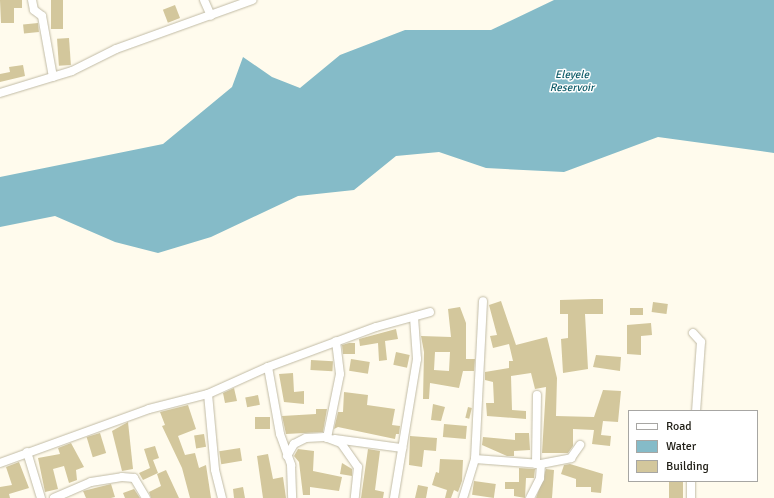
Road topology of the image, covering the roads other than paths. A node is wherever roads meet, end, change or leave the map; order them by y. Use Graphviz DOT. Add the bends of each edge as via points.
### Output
graph roads {
  1 [pos="32,0"];
  2 [pos="204,0"];
  3 [pos="252,0"];
  4 [pos="211,16"];
  5 [pos="53,77"];
  6 [pos="0,93"];
  7 [pos="483,301"];
  8 [pos="430,312"];
  9 [pos="414,317"];
  10 [pos="693,333"];
  11 [pos="336,341"];
  12 [pos="268,367"];
  13 [pos="208,394"];
  14 [pos="538,395"];
  15 [pos="696,410"];
  16 [pos="330,438"];
  17 [pos="580,444"];
  18 [pos="402,448"];
  19 [pos="27,452"];
  20 [pos="287,456"];
  21 [pos="475,459"];
  22 [pos="0,463"];
  23 [pos="539,464"];
  24 [pos="691,482"];
  25 [pos="41,498"];
  26 [pos="54,498"];
  27 [pos="146,498"];
  28 [pos="222,498"];
  29 [pos="292,498"];
  30 [pos="355,498"];
  31 [pos="394,498"];
  32 [pos="464,498"];
  33 [pos="530,498"];
  34 [pos="691,498"];
  1 -- 5 [label="street" via="34,10 42,16"];
  2 -- 4 [label="street"];
  3 -- 4 [label="street"];
  4 -- 5 [label="street" via="116,49"];
  5 -- 6 [label="street"];
  7 -- 21 [label="street"];
  8 -- 9 [label="street"];
  9 -- 11 [label="street"];
  9 -- 18 [label="street" via="417,358"];
  10 -- 15 [label="street" via="701,342"];
  11 -- 12 [label="street"];
  11 -- 16 [label="street" via="340,374"];
  12 -- 13 [label="street"];
  12 -- 20 [label="street" via="275,414"];
  13 -- 19 [label="street" via="149,409"];
  13 -- 28 [label="street" via="215,470"];
  14 -- 23 [label="street"];
  16 -- 18 [label="street"];
  16 -- 20 [label="street" via="296,442"];
  16 -- 30 [label="street" via="346,447 358,467"];
  17 -- 23 [label="street" via="571,458"];
  18 -- 31 [label="street"];
  19 -- 22 [label="street"];
  19 -- 25 [label="street"];
  20 -- 29 [label="street"];
  21 -- 23 [label="street"];
  21 -- 32 [label="street"];
  23 -- 33 [label="street" via="540,478"];
  24 -- 34 [label="street"];
  26 -- 27 [label="street" via="91,482 122,477 134,478"];
}
